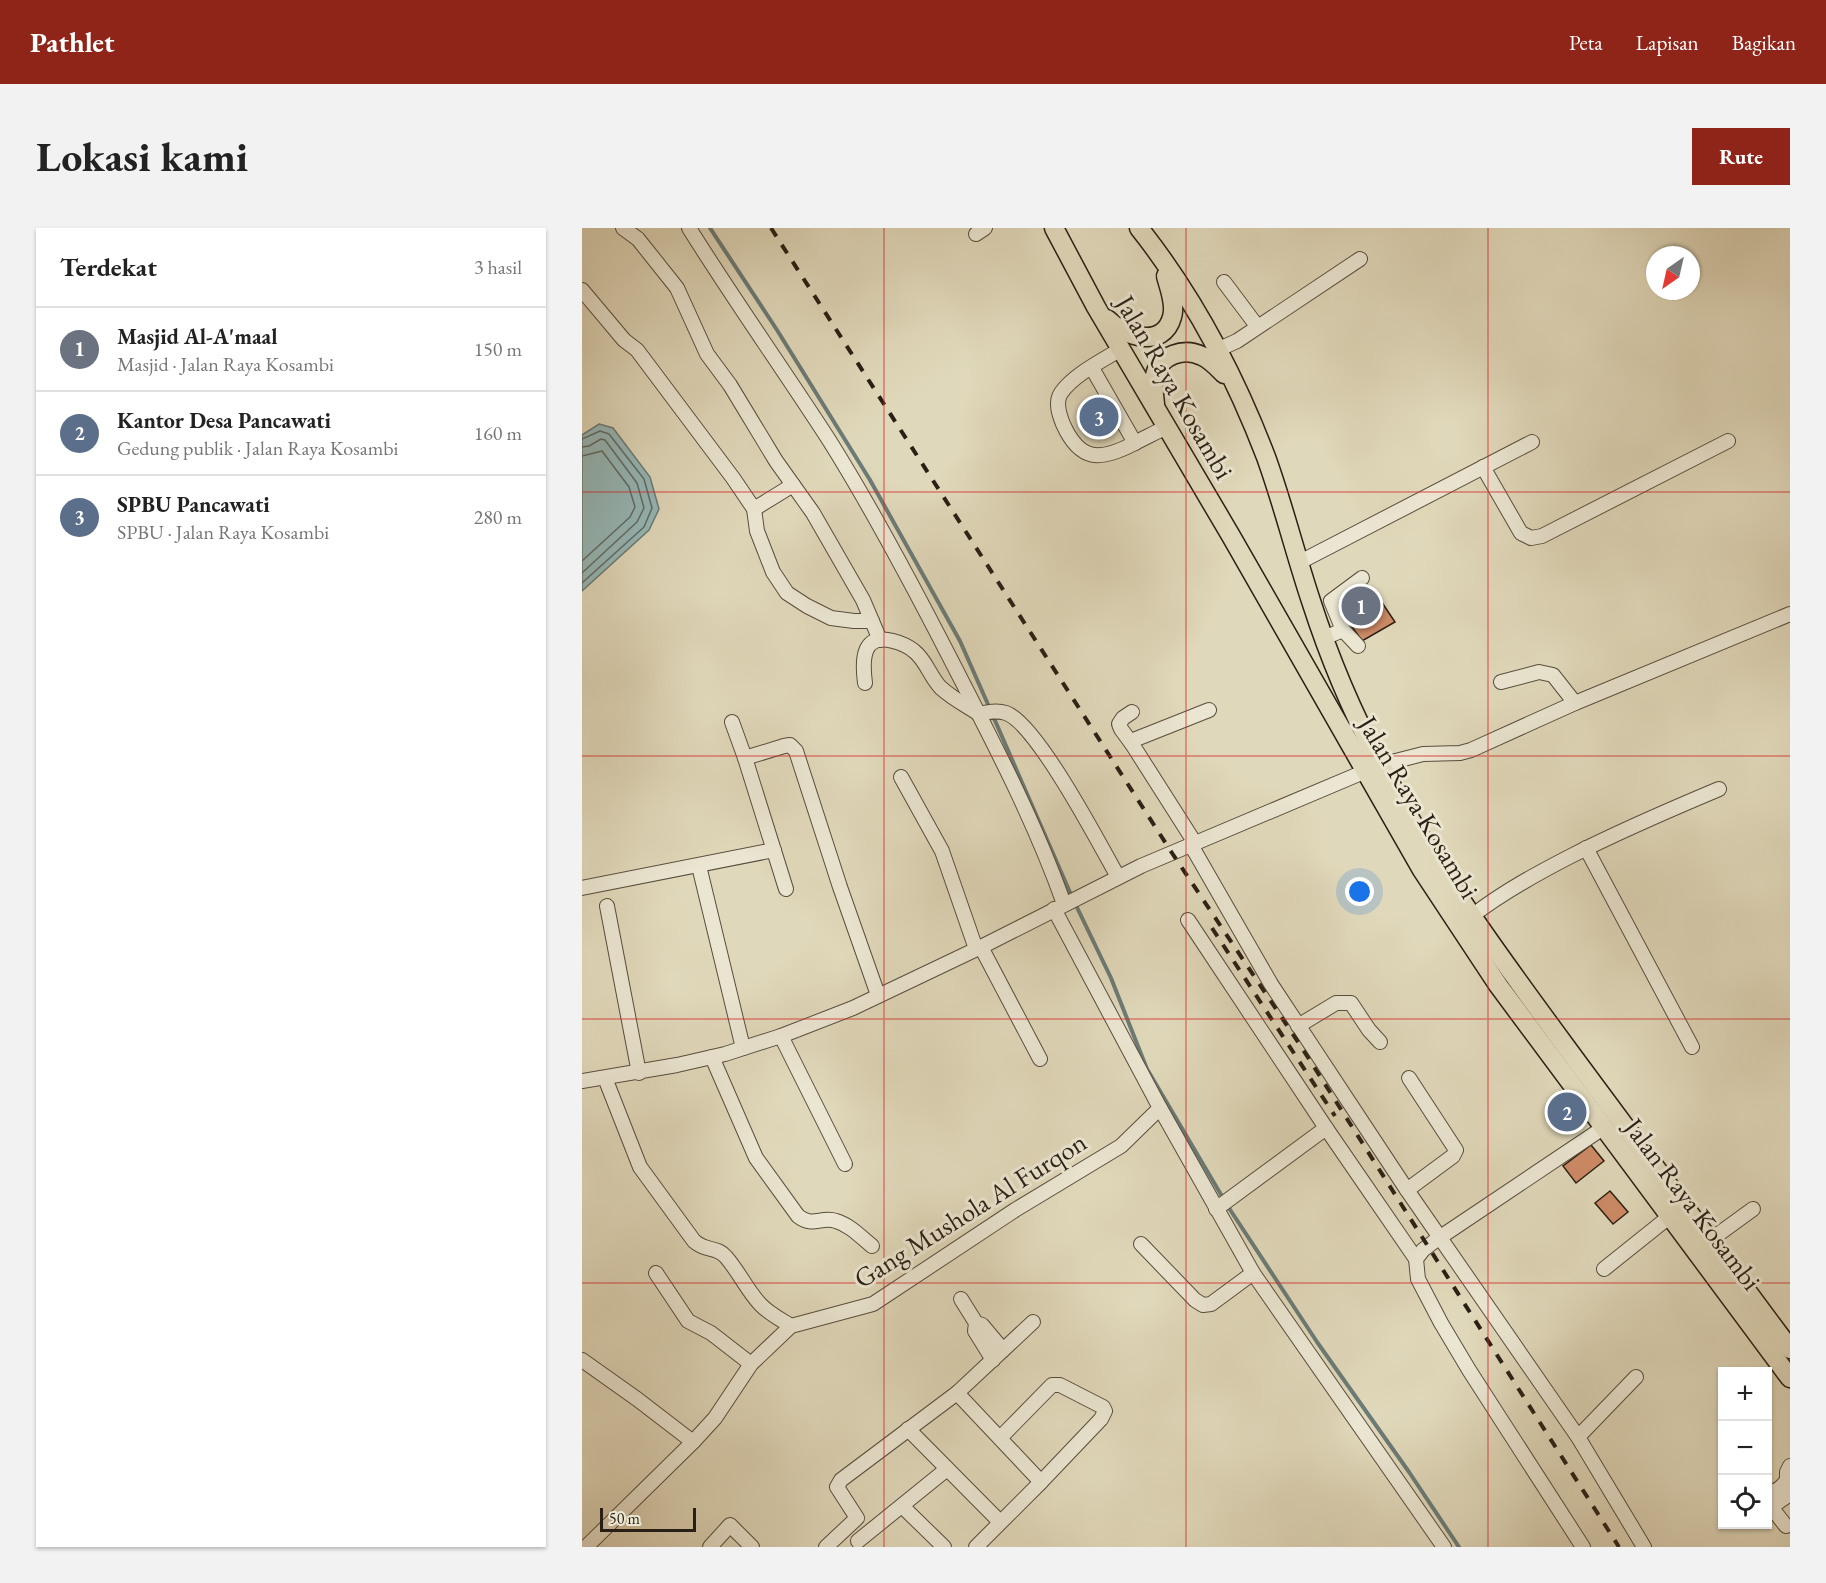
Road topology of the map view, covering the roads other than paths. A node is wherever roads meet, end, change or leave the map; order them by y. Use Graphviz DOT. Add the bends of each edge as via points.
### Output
graph roads {
  1 [pos="623,228"];
  2 [pos="689,228"];
  3 [pos="1054,228"];
  4 [pos="1139,228"];
  5 [pos="1160,254"];
  6 [pos="1360,259"];
  7 [pos="1224,282"];
  8 [pos="582,290"];
  9 [pos="1096,307"];
  10 [pos="1257,326"];
  11 [pos="1121,349"];
  12 [pos="1217,350"];
  13 [pos="1092,368"];
  14 [pos="1236,385"];
  15 [pos="1155,408"];
  16 [pos="1166,427"];
  17 [pos="1728,441"];
  18 [pos="1532,442"];
  19 [pos="1135,443"];
  20 [pos="1483,467"];
  21 [pos="793,485"];
  22 [pos="753,509"];
  23 [pos="1298,563"];
  24 [pos="1362,578"];
  25 [pos="1790,614"];
  26 [pos="872,621"];
  27 [pos="1343,630"];
  28 [pos="1324,638"];
  29 [pos="880,640"];
  30 [pos="1358,646"];
  31 [pos="950,658"];
  32 [pos="925,664"];
  33 [pos="1501,682"];
  34 [pos="866,683"];
  35 [pos="1575,703"];
  36 [pos="1209,710"];
  37 [pos="1132,712"];
  38 [pos="987,713"];
  39 [pos="732,722"];
  40 [pos="1132,744"];
  41 [pos="745,758"];
  42 [pos="1373,768"];
  43 [pos="901,777"];
  44 [pos="1719,789"];
  45 [pos="1193,844"];
  46 [pos="1586,849"];
  47 [pos="774,850"];
  48 [pos="699,867"];
  49 [pos="1118,877"];
  50 [pos="582,888"];
  51 [pos="786,889"];
  52 [pos="1064,905"];
  53 [pos="607,906"];
  54 [pos="1472,916"];
  55 [pos="1188,920"];
  56 [pos="979,948"];
  57 [pos="878,995"];
  58 [pos="1298,1026"];
  59 [pos="781,1036"];
  60 [pos="1380,1042"];
  61 [pos="1692,1047"];
  62 [pos="743,1048"];
  63 [pos="712,1057"];
  64 [pos="1040,1059"];
  65 [pos="639,1073"];
  66 [pos="605,1078"];
  67 [pos="1409,1078"];
  68 [pos="582,1082"];
  69 [pos="1161,1108"];
  70 [pos="1326,1128"];
  71 [pos="1603,1128"];
  72 [pos="845,1164"];
  73 [pos="1407,1190"];
  74 [pos="1668,1205"];
  75 [pos="1219,1207"];
  76 [pos="1753,1209"];
  77 [pos="1439,1238"];
  78 [pos="1709,1242"];
  79 [pos="1141,1244"];
  80 [pos="872,1246"];
  81 [pos="1416,1259"];
  82 [pos="1604,1269"];
  83 [pos="656,1272"];
  84 [pos="1252,1273"];
  85 [pos="960,1299"];
  86 [pos="1033,1322"];
  87 [pos="791,1326"];
  88 [pos="1790,1349"];
  89 [pos="998,1355"];
  90 [pos="582,1360"];
  91 [pos="751,1364"];
  92 [pos="1636,1377"];
  93 [pos="1790,1378"];
  94 [pos="957,1393"];
  95 [pos="908,1429"];
  96 [pos="1578,1437"];
  97 [pos="1000,1438"];
  98 [pos="693,1442"];
  99 [pos="1790,1466"];
  100 [pos="947,1469"];
  101 [pos="1041,1482"];
  102 [pos="1772,1490"];
  103 [pos="1790,1494"];
  104 [pos="902,1506"];
  105 [pos="857,1518"];
  106 [pos="1000,1522"];
  107 [pos="1786,1526"];
  108 [pos="846,1528"];
  109 [pos="869,1532"];
  110 [pos="586,1541"];
  111 [pos="861,1544"];
  112 [pos="710,1547"];
  113 [pos="752,1547"];
  114 [pos="826,1547"];
  115 [pos="944,1547"];
  116 [pos="976,1547"];
  117 [pos="1444,1547"];
  118 [pos="1583,1547"];
  119 [pos="1644,1547"];
  1 -- 21 [label="street" via="638,239 677,288 707,354"];
  2 -- 31 [label="street" via="829,440"];
  3 -- 9 [label="highway, Jalan Raya Kosambi"];
  4 -- 5 [label="highway, Jalan Raya Kosambi"];
  5 -- 9 [label="highway" via="1173,309 1167,327 1160,333 1143,338 1126,334"];
  5 -- 12 [label="highway, Jalan Raya Kosambi"];
  6 -- 10 [label="street"];
  7 -- 10 [label="street"];
  8 -- 22 [label="street" via="637,350"];
  9 -- 11 [label="highway, Jalan Raya Kosambi"];
  10 -- 12 [label="street"];
  11 -- 13 [label="street"];
  11 -- 15 [label="highway, Jalan Raya Kosambi"];
  12 -- 14 [label="highway, Jalan Raya Kosambi"];
  13 -- 19 [label="street"];
  13 -- 19 [label="street" via="1059,395 1058,405 1068,435 1084,451 1101,457"];
  14 -- 15 [label="highway" via="1202,356 1176,353 1155,372"];
  14 -- 23 [label="highway, Jalan Raya Kosambi" via="1278,491"];
  15 -- 16 [label="highway, Jalan Raya Kosambi"];
  16 -- 19 [label="street"];
  16 -- 42 [label="highway, Jalan Raya Kosambi"];
  17 -- 20 [label="street" via="1542,536 1531,538 1521,533"];
  18 -- 20 [label="street"];
  20 -- 23 [label="street"];
  21 -- 22 [label="street"];
  21 -- 26 [label="street" via="841,560"];
  22 -- 26 [label="street" via="773,572 787,592 831,618"];
  23 -- 28 [label="highway, Jalan Raya Kosambi"];
  24 -- 27 [label="street" via="1331,601"];
  25 -- 35 [label="street"];
  26 -- 29 [label="street"];
  27 -- 28 [label="street"];
  27 -- 30 [label="street"];
  28 -- 42 [label="highway, Jalan Raya Kosambi"];
  29 -- 32 [label="street" via="908,646"];
  29 -- 34 [label="street" via="868,646 863,668"];
  31 -- 32 [label="street"];
  31 -- 38 [label="street"];
  32 -- 38 [label="street" via="942,690"];
  33 -- 35 [label="street" via="1539,672 1553,675"];
  35 -- 42 [label="street" via="1471,750 1422,754"];
  36 -- 40 [label="street"];
  37 -- 40 [label="street" via="1119,724"];
  38 -- 49 [label="street" via="1008,713 1032,735"];
  38 -- 52 [label="street"];
  39 -- 41 [label="street"];
  40 -- 45 [label="street"];
  41 -- 47 [label="street"];
  41 -- 57 [label="street" via="790,745 796,751"];
  42 -- 45 [label="street"];
  42 -- 54 [label="highway, Jalan Raya Kosambi"];
  42 -- 71 [label="highway, Jalan Raya Kosambi" via="1422,870"];
  43 -- 56 [label="street" via="942,850"];
  44 -- 46 [label="street"];
  45 -- 49 [label="street"];
  45 -- 58 [label="street" via="1270,984"];
  46 -- 54 [label="street" via="1528,878"];
  46 -- 61 [label="street"];
  47 -- 48 [label="street"];
  47 -- 51 [label="street"];
  48 -- 50 [label="street"];
  48 -- 62 [label="street"];
  49 -- 52 [label="street"];
  52 -- 56 [label="street"];
  52 -- 69 [label="street"];
  53 -- 65 [label="street"];
  54 -- 74 [label="highway, Jalan Raya Kosambi"];
  55 -- 70 [label="street"];
  56 -- 57 [label="street"];
  56 -- 64 [label="street"];
  57 -- 59 [label="street"];
  58 -- 60 [label="street" via="1336,1003 1351,1003"];
  58 -- 73 [label="street"];
  59 -- 62 [label="street"];
  59 -- 72 [label="street"];
  62 -- 63 [label="street"];
  63 -- 65 [label="street"];
  63 -- 80 [label="street" via="756,1158 798,1216 812,1222 837,1221"];
  65 -- 66 [label="street"];
  66 -- 68 [label="street"];
  66 -- 87 [label="street" via="640,1167 657,1192 694,1241 726,1257 759,1304"];
  67 -- 73 [label="street" via="1456,1150"];
  69 -- 75 [label="street"];
  69 -- 87 [label="street, Gang Mushola Al Furqon" via="1121,1146 873,1304"];
  70 -- 75 [label="street"];
  70 -- 81 [label="street"];
  71 -- 74 [label="highway, Jalan Raya Kosambi"];
  71 -- 77 [label="street"];
  73 -- 77 [label="street"];
  74 -- 78 [label="highway, Jalan Raya Kosambi"];
  74 -- 82 [label="street"];
  74 -- 93 [label="highway, Jalan Raya Kosambi"];
  75 -- 84 [label="street"];
  76 -- 78 [label="street"];
  77 -- 81 [label="street"];
  77 -- 96 [label="street"];
  78 -- 88 [label="highway, Jalan Raya Kosambi"];
  79 -- 84 [label="street" via="1203,1305 1211,1304"];
  81 -- 118 [label="street" via="1418,1279 1441,1323"];
  83 -- 91 [label="street" via="688,1321 711,1333"];
  84 -- 117 [label="street"];
  85 -- 89 [label="street" via="976,1323 975,1330"];
  86 -- 89 [label="street"];
  87 -- 91 [label="street"];
  89 -- 94 [label="street"];
  90 -- 98 [label="street"];
  91 -- 98 [label="street" via="715,1418"];
  92 -- 96 [label="street"];
  94 -- 95 [label="street"];
  94 -- 97 [label="street"];
  95 -- 100 [label="street"];
  95 -- 105 [label="street" via="841,1480 837,1487"];
  96 -- 119 [label="street"];
  97 -- 101 [label="street"];
  97 -- 101 [label="street" via="1052,1385 1060,1385 1103,1407 1101,1419"];
  98 -- 110 [label="street"];
  99 -- 102 [label="street" via="1784,1485"];
  100 -- 104 [label="street"];
  100 -- 106 [label="street"];
  101 -- 106 [label="street"];
  103 -- 107 [label="street" via="1771,1507"];
  104 -- 109 [label="street"];
  104 -- 115 [label="street"];
  105 -- 108 [label="street"];
  105 -- 109 [label="street"];
  106 -- 116 [label="street"];
  108 -- 111 [label="street"];
  108 -- 114 [label="street"];
  109 -- 111 [label="street"];
  112 -- 113 [label="street" via="730,1525"];
}
